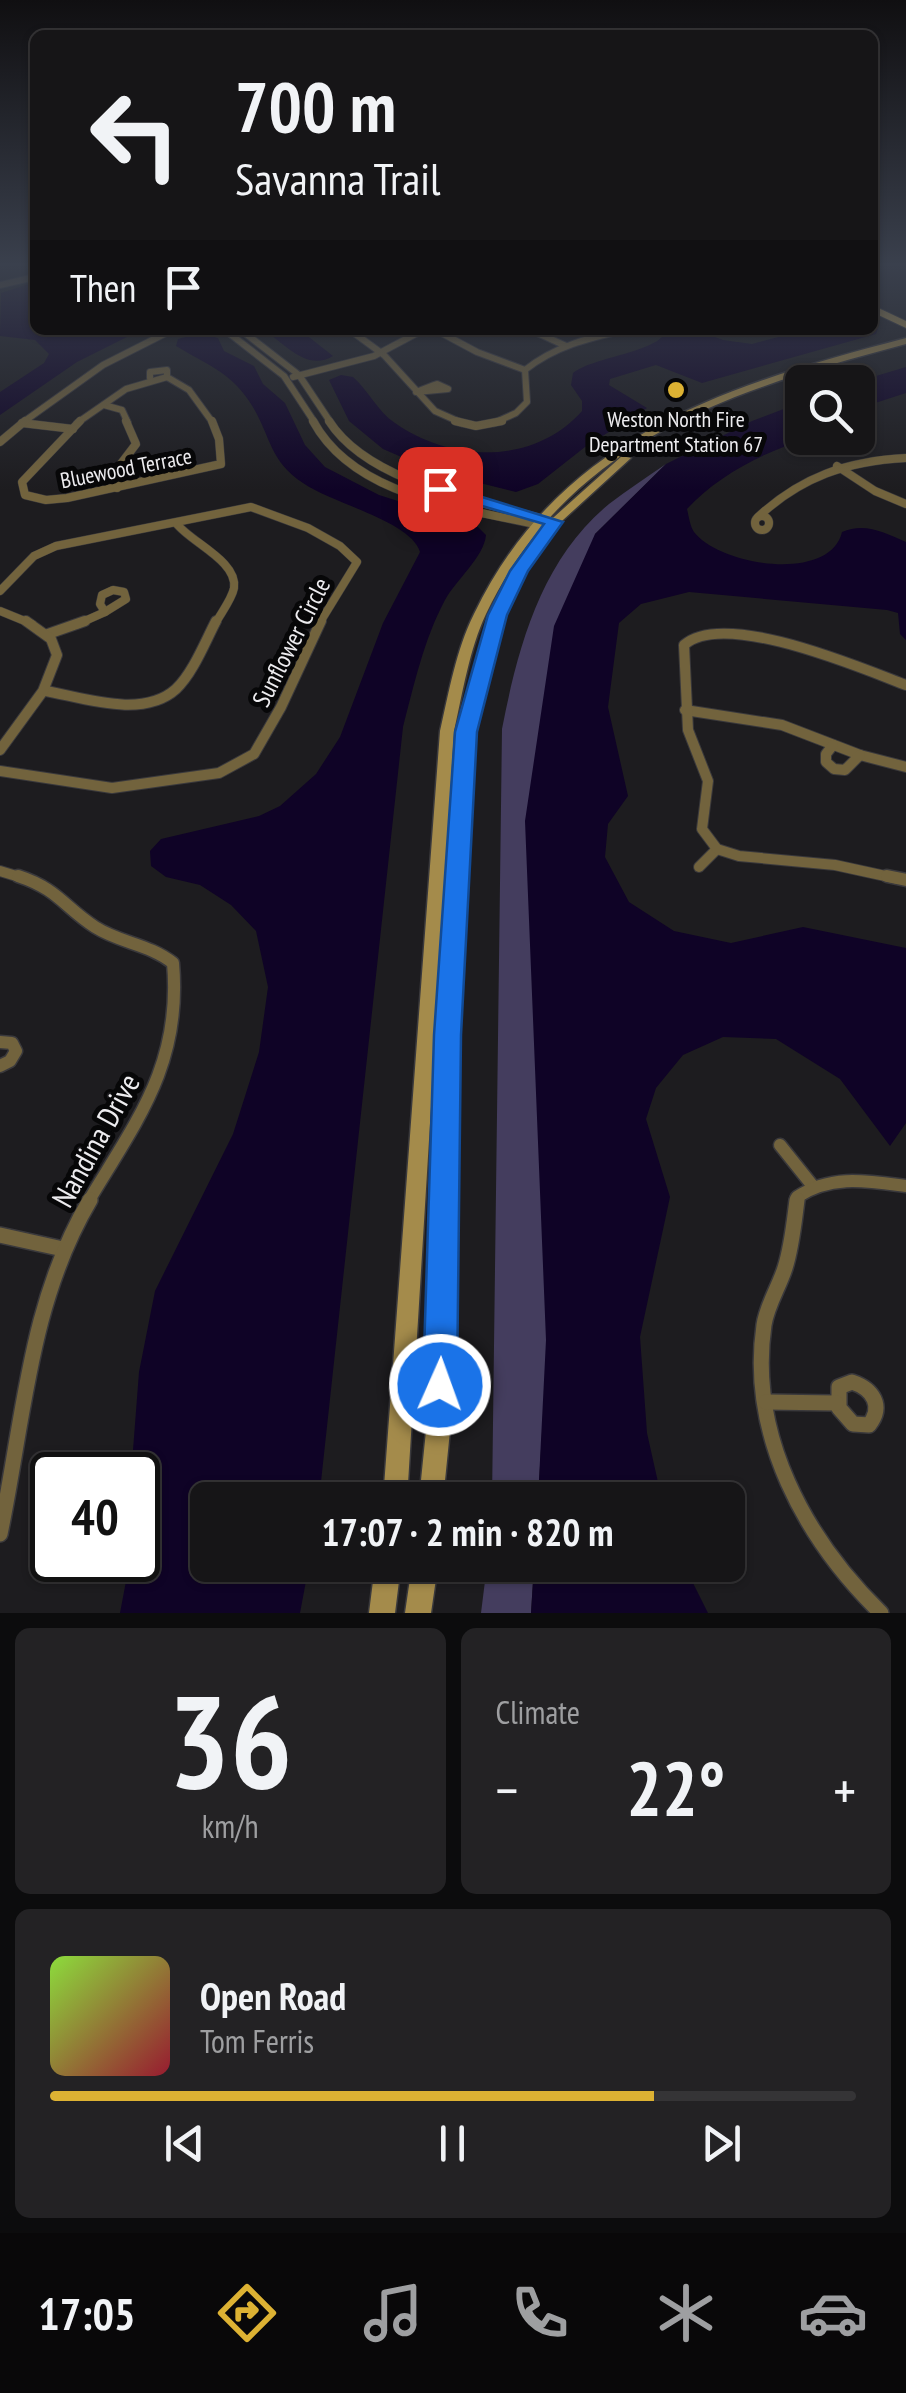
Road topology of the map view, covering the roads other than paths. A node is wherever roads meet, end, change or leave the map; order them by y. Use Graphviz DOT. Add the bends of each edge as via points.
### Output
graph roads {
  1 [pos="150,340"];
  2 [pos="241,340"];
  3 [pos="254,340"];
  4 [pos="364,340"];
  5 [pos="405,340"];
  6 [pos="455,340"];
  7 [pos="553,340"];
  8 [pos="582,340"];
  9 [pos="906,345"];
  10 [pos="566,346"];
  11 [pos="382,353"];
  12 [pos="525,370"];
  13 [pos="299,376"];
  14 [pos="287,378"];
  15 [pos="103,405"];
  16 [pos="22,423"];
  17 [pos="73,430"];
  18 [pos="0,442"];
  19 [pos="366,458"];
  20 [pos="906,458"];
  21 [pos="350,464"];
  22 [pos="836,466"];
  23 [pos="386,470"];
  24 [pos="373,477"];
  25 [pos="117,488"];
  26 [pos="906,504"];
  27 [pos="758,517"];
  28 [pos="176,523"];
  29 [pos="545,523"];
  30 [pos="0,591"];
  31 [pos="0,611"];
  32 [pos="106,612"];
  33 [pos="48,634"];
  34 [pos="906,685"];
  35 [pos="46,691"];
  36 [pos="685,710"];
  37 [pos="833,745"];
  38 [pos="0,750"];
  39 [pos="860,755"];
  40 [pos="906,768"];
  41 [pos="0,771"];
  42 [pos="717,849"];
  43 [pos="699,866"];
  44 [pos="0,871"];
  45 [pos="906,880"];
  46 [pos="424,1035"];
  47 [pos="448,1035"];
  48 [pos="0,1042"];
  49 [pos="0,1066"];
  50 [pos="780,1145"];
  51 [pos="812,1185"];
  52 [pos="906,1186"];
  53 [pos="0,1235"];
  54 [pos="63,1249"];
  55 [pos="766,1402"];
  56 [pos="836,1403"];
  57 [pos="396,1482"];
  58 [pos="433,1482"];
  59 [pos="0,1534"];
  60 [pos="386,1582"];
  61 [pos="423,1582"];
  62 [pos="382,1613"];
  63 [pos="418,1613"];
  64 [pos="880,1613"];
  1 -- 16 [label="street"];
  2 -- 14 [label="street"];
  3 -- 13 [label="street"];
  4 -- 11 [label="street"];
  5 -- 11 [label="street"];
  6 -- 12 [label="street"];
  7 -- 10 [label="street"];
  8 -- 10 [label="street"];
  9 -- 29 [label="street" via="758,382 683,412 610,457"];
  10 -- 12 [label="street"];
  11 -- 12 [label="street" via="442,414 489,427 527,402"];
  11 -- 13 [label="street"];
  13 -- 14 [label="street"];
  13 -- 19 [label="street" via="342,441"];
  14 -- 21 [label="street" via="326,443"];
  15 -- 17 [label="street, Bluewood Terrace"];
  15 -- 25 [label="street" via="122,410 136,444 117,469"];
  15 -- 25 [label="street, Bluewood Terrace" via="150,378 185,384 204,408 223,460 203,471"];
  16 -- 17 [label="street"];
  16 -- 18 [label="street"];
  17 -- 25 [label="street, Bluewood Terrace" via="22,482 25,495 46,500"];
  19 -- 21 [label="street"];
  19 -- 23 [label="street"];
  20 -- 22 [label="street"];
  21 -- 24 [label="street"];
  22 -- 26 [label="street"];
  22 -- 27 [label="street" via="797,484"];
  23 -- 24 [label="street"];
  23 -- 29 [label="street"];
  24 -- 29 [label="street"];
  28 -- 30 [label="street, Sunflower Circle" via="43,550"];
  28 -- 35 [label="street" via="189,541 232,570 235,580 179,686 140,704"];
  28 -- 41 [label="street, Sunflower Circle" via="262,506 347,548 358,562 329,603 254,754 219,773 112,788"];
  29 -- 46 [label="street" via="481,612 446,731"];
  29 -- 47 [label="street" via="498,615 466,732"];
  31 -- 33 [label="street"];
  32 -- 33 [label="street"];
  33 -- 35 [label="street" via="56,670"];
  34 -- 36 [label="street" via="795,642 712,634 684,646"];
  35 -- 38 [label="street"];
  36 -- 37 [label="street" via="782,725"];
  36 -- 42 [label="street" via="708,782 702,830"];
  37 -- 39 [label="street"];
  37 -- 39 [label="street" via="826,762 834,769 846,770"];
  39 -- 40 [label="street"];
  42 -- 43 [label="street"];
  42 -- 45 [label="street"];
  44 -- 54 [label="street, Nandina Drive" via="61,895 102,932 156,947 173,964 177,981 166,1063"];
  46 -- 47 [label="street"];
  46 -- 57 [label="street"];
  47 -- 58 [label="street"];
  48 -- 49 [label="street" via="12,1043 16,1051"];
  50 -- 51 [label="street"];
  51 -- 52 [label="street"];
  51 -- 55 [label="street" via="798,1197 788,1259 764,1322"];
  53 -- 54 [label="street"];
  54 -- 59 [label="street, Nandina Drive" via="22,1391"];
  55 -- 56 [label="street"];
  55 -- 64 [label="street" via="796,1502 827,1554"];
  60 -- 62 [label="street"];
  61 -- 63 [label="street"];
}
